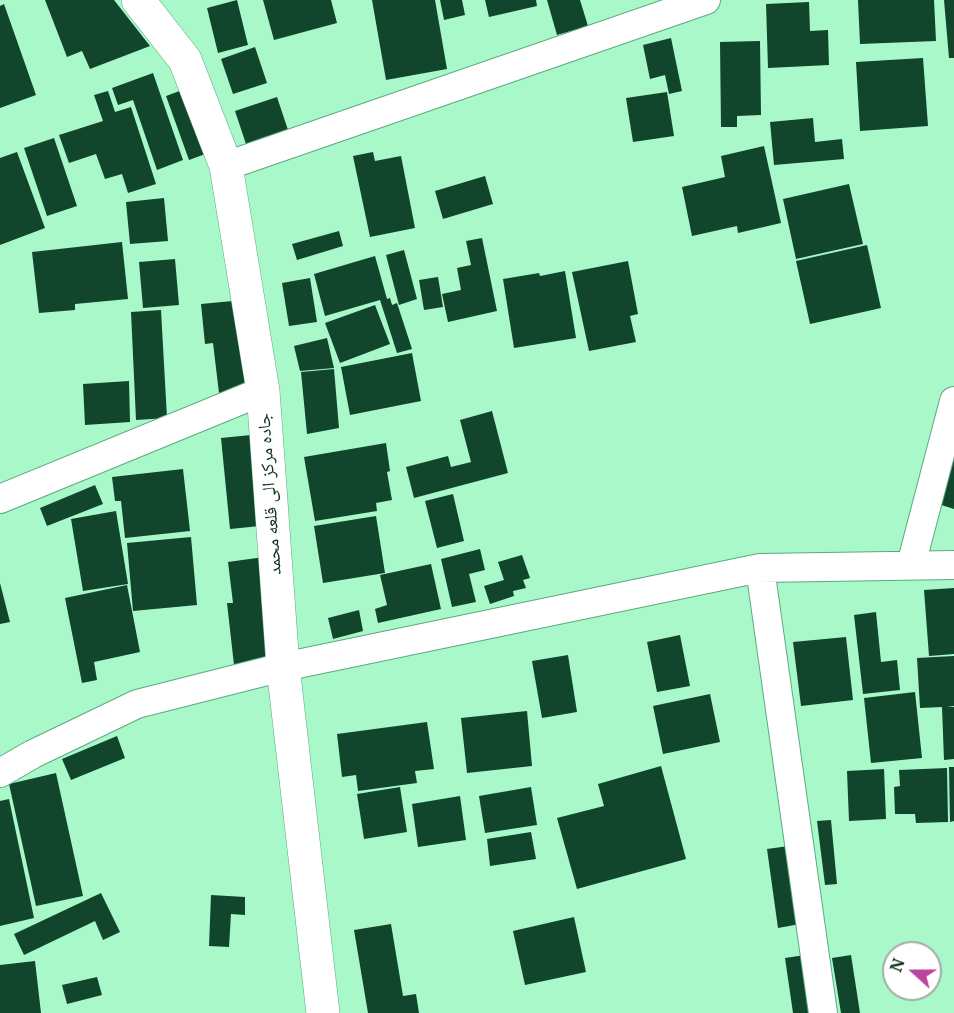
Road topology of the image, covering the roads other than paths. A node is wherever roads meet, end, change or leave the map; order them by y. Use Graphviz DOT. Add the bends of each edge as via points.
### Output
graph roads {
  1 [pos="138,0"];
  2 [pos="706,0"];
  3 [pos="226,166"];
  4 [pos="262,391"];
  5 [pos="954,401"];
  6 [pos="0,499"];
  7 [pos="911,565"];
  8 [pos="954,565"];
  9 [pos="760,568"];
  10 [pos="283,667"];
  11 [pos="0,773"];
  12 [pos="323,1013"];
  13 [pos="824,1013"];
  1 -- 3 [label="street, جاده مرکز الی قلعه محمد" via="185,60"];
  2 -- 3 [label="street"];
  3 -- 4 [label="street, جاده مرکز الی قلعه محمد"];
  4 -- 6 [label="street"];
  4 -- 10 [label="street, جاده مرکز الی قلعه محمد"];
  5 -- 7 [label="street"];
  7 -- 8 [label="street"];
  7 -- 9 [label="street"];
  9 -- 10 [label="street"];
  9 -- 13 [label="street"];
  10 -- 11 [label="street" via="137,704"];
  10 -- 12 [label="street, جاده مرکز الی قلعه محمد"];
}
